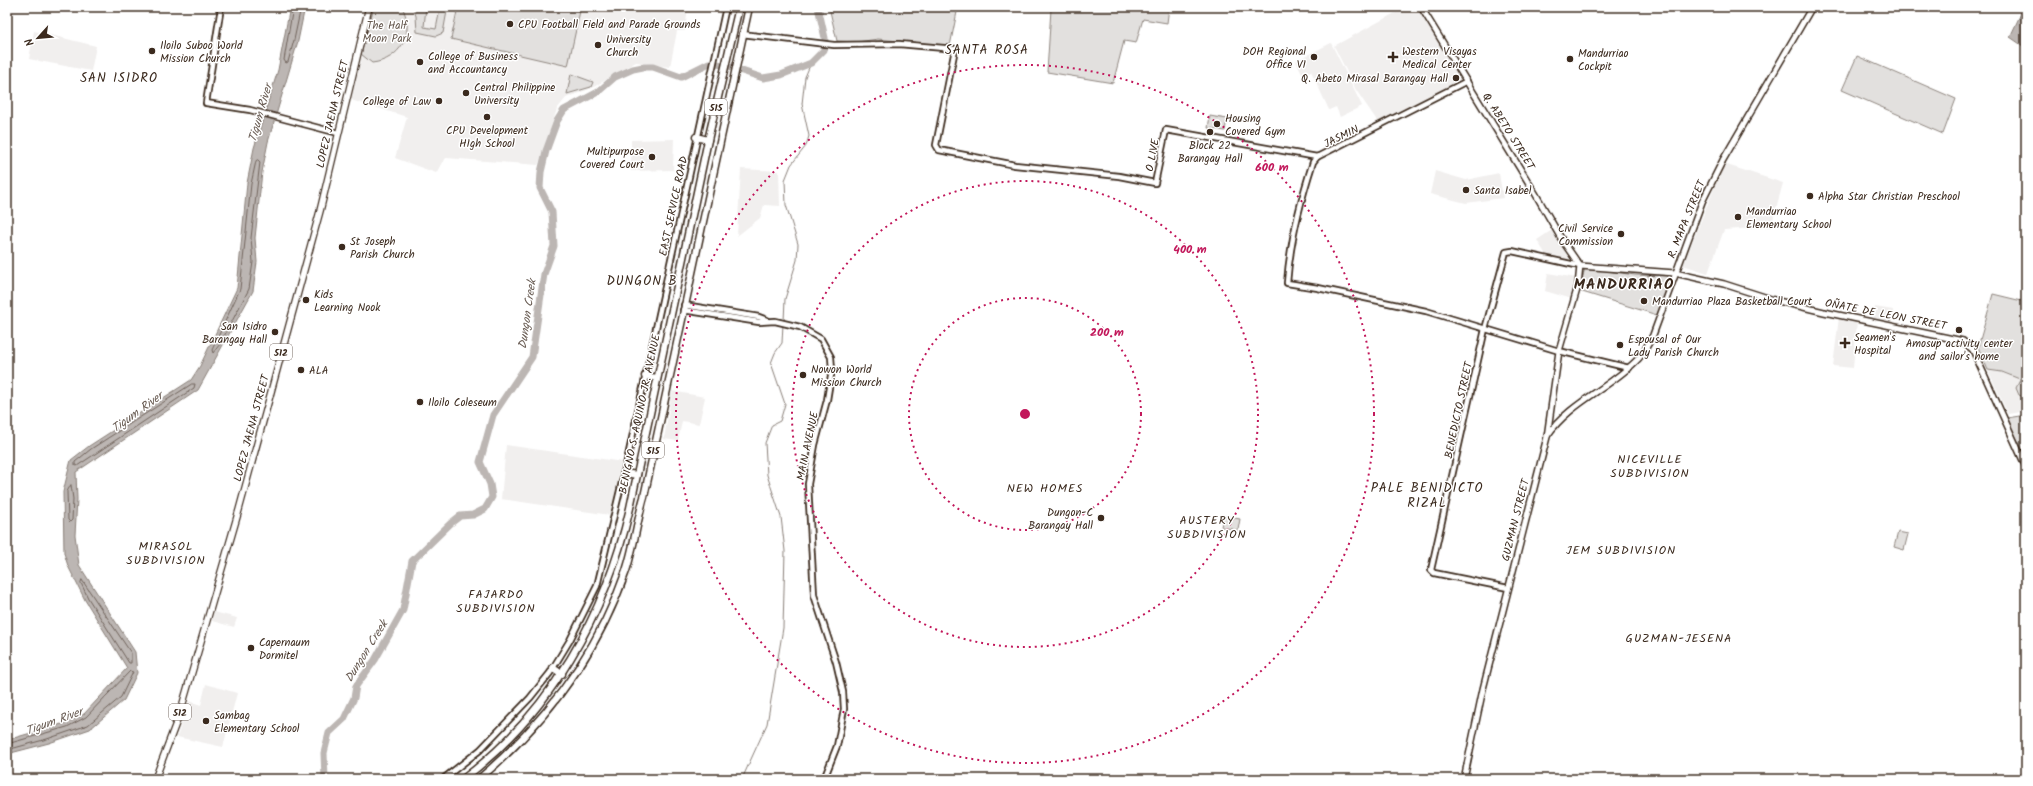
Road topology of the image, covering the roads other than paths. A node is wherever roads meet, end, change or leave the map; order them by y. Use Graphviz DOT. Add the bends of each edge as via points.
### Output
graph roads {
  1 [pos="221,7"];
  2 [pos="368,7"];
  3 [pos="726,7"];
  4 [pos="740,7"];
  5 [pos="749,7"];
  6 [pos="1421,7"];
  7 [pos="1812,7"];
  8 [pos="742,34"];
  9 [pos="1467,81"];
  10 [pos="1166,130"];
  11 [pos="338,133"];
  12 [pos="696,137"];
  13 [pos="708,140"];
  14 [pos="1317,157"];
  15 [pos="693,213"];
  16 [pos="703,216"];
  17 [pos="1580,266"];
  18 [pos="1675,273"];
  19 [pos="684,308"];
  20 [pos="1485,329"];
  21 [pos="664,347"];
  22 [pos="675,350"];
  23 [pos="1559,351"];
  24 [pos="1629,368"];
  25 [pos="645,376"];
  26 [pos="657,378"];
  27 [pos="1547,437"];
  28 [pos="2026,467"];
  29 [pos="624,473"];
  30 [pos="637,475"];
  31 [pos="630,508"];
  32 [pos="640,511"];
  33 [pos="1508,588"];
  34 [pos="577,647"];
  35 [pos="587,654"];
  36 [pos="553,668"];
  37 [pos="562,674"];
  38 [pos="504,744"];
  39 [pos="510,752"];
  40 [pos="155,779"];
  41 [pos="443,779"];
  42 [pos="463,779"];
  43 [pos="480,779"];
  44 [pos="824,779"];
  45 [pos="1464,779"];
  1 -- 11 [label="street" via="206,103 250,110"];
  2 -- 11 [label="main road, LOPEZ JAENA STREET / 512"];
  3 -- 12 [label="street, EAST SERVICE ROAD"];
  4 -- 13 [label="highway, BENIGNO S. AQUINO JR. AVENUE / 515"];
  5 -- 8 [label="highway, BENIGNO S. AQUINO JR. AVENUE / 515"];
  6 -- 9 [label="main road, Q. ABETO STREET"];
  7 -- 18 [label="main road, R. MAPA STREET" via="1702,202"];
  8 -- 10 [label="street, O LIVE" via="834,45 899,44 955,49 936,145 938,150 1015,165 1119,176 1155,183"];
  8 -- 16 [label="highway, BENIGNO S. AQUINO JR. AVENUE / 515"];
  9 -- 14 [label="street, JASMIN"];
  9 -- 17 [label="main road, Q. ABETO STREET"];
  10 -- 14 [label="street, JASMIN"];
  11 -- 40 [label="main road, LOPEZ JAENA STREET / 512" via="320,211 240,510 181,710"];
  12 -- 13 [label="highway"];
  12 -- 25 [label="street, EAST SERVICE ROAD"];
  13 -- 15 [label="highway, BENIGNO S. AQUINO JR. AVENUE / 515"];
  14 -- 20 [label="street" via="1313,162 1299,208 1287,283 1426,311"];
  15 -- 16 [label="highway"];
  15 -- 21 [label="highway, BENIGNO S. AQUINO JR. AVENUE / 515"];
  16 -- 19 [label="highway, BENIGNO S. AQUINO JR. AVENUE / 515"];
  17 -- 18 [label="main road, OÑATE DE LEON STREET"];
  17 -- 20 [label="street, BENEDICTO STREET" via="1512,251 1506,252"];
  17 -- 23 [label="main road, GUZMAN STREET" via="1578,286"];
  18 -- 24 [label="main road, R. MAPA STREET" via="1653,335 1645,350"];
  18 -- 28 [label="main road, OÑATE DE LEON STREET" via="1824,312 1963,340 1973,350"];
  19 -- 22 [label="highway, BENIGNO S. AQUINO JR. AVENUE / 515"];
  19 -- 44 [label="street, MAIN AVENUE" via="759,322 767,320 792,324 821,339 833,362 808,484 814,595 842,682 844,709 837,746"];
  20 -- 23 [label="street"];
  20 -- 33 [label="street, BENEDICTO STREET" via="1431,570 1434,573"];
  21 -- 22 [label="highway"];
  21 -- 26 [label="highway, BENIGNO S. AQUINO JR. AVENUE / 515"];
  22 -- 32 [label="highway, BENIGNO S. AQUINO JR. AVENUE / 515"];
  23 -- 24 [label="street"];
  23 -- 27 [label="main road, GUZMAN STREET"];
  24 -- 27 [label="main road, R. MAPA STREET" via="1562,417"];
  25 -- 26 [label="highway"];
  25 -- 29 [label="street, EAST SERVICE ROAD"];
  26 -- 30 [label="highway, BENIGNO S. AQUINO JR. AVENUE / 515"];
  27 -- 33 [label="main road, GUZMAN STREET"];
  29 -- 30 [label="highway"];
  29 -- 36 [label="street, EAST SERVICE ROAD" via="597,586"];
  30 -- 31 [label="highway, BENIGNO S. AQUINO JR. AVENUE / 515"];
  31 -- 32 [label="highway"];
  31 -- 34 [label="highway, BENIGNO S. AQUINO JR. AVENUE / 515" via="606,590"];
  32 -- 35 [label="highway, BENIGNO S. AQUINO JR. AVENUE / 515" via="631,554 617,594"];
  33 -- 45 [label="main road, GUZMAN STREET"];
  34 -- 35 [label="highway"];
  34 -- 37 [label="highway, BENIGNO S. AQUINO JR. AVENUE / 515"];
  35 -- 39 [label="highway, BENIGNO S. AQUINO JR. AVENUE / 515" via="550,710"];
  36 -- 37 [label="highway"];
  36 -- 41 [label="street, EAST SERVICE ROAD" via="499,732"];
  37 -- 38 [label="highway, BENIGNO S. AQUINO JR. AVENUE / 515" via="540,705"];
  38 -- 39 [label="highway"];
  38 -- 42 [label="highway, BENIGNO S. AQUINO JR. AVENUE / 515"];
  39 -- 43 [label="highway, BENIGNO S. AQUINO JR. AVENUE / 515"];
}
